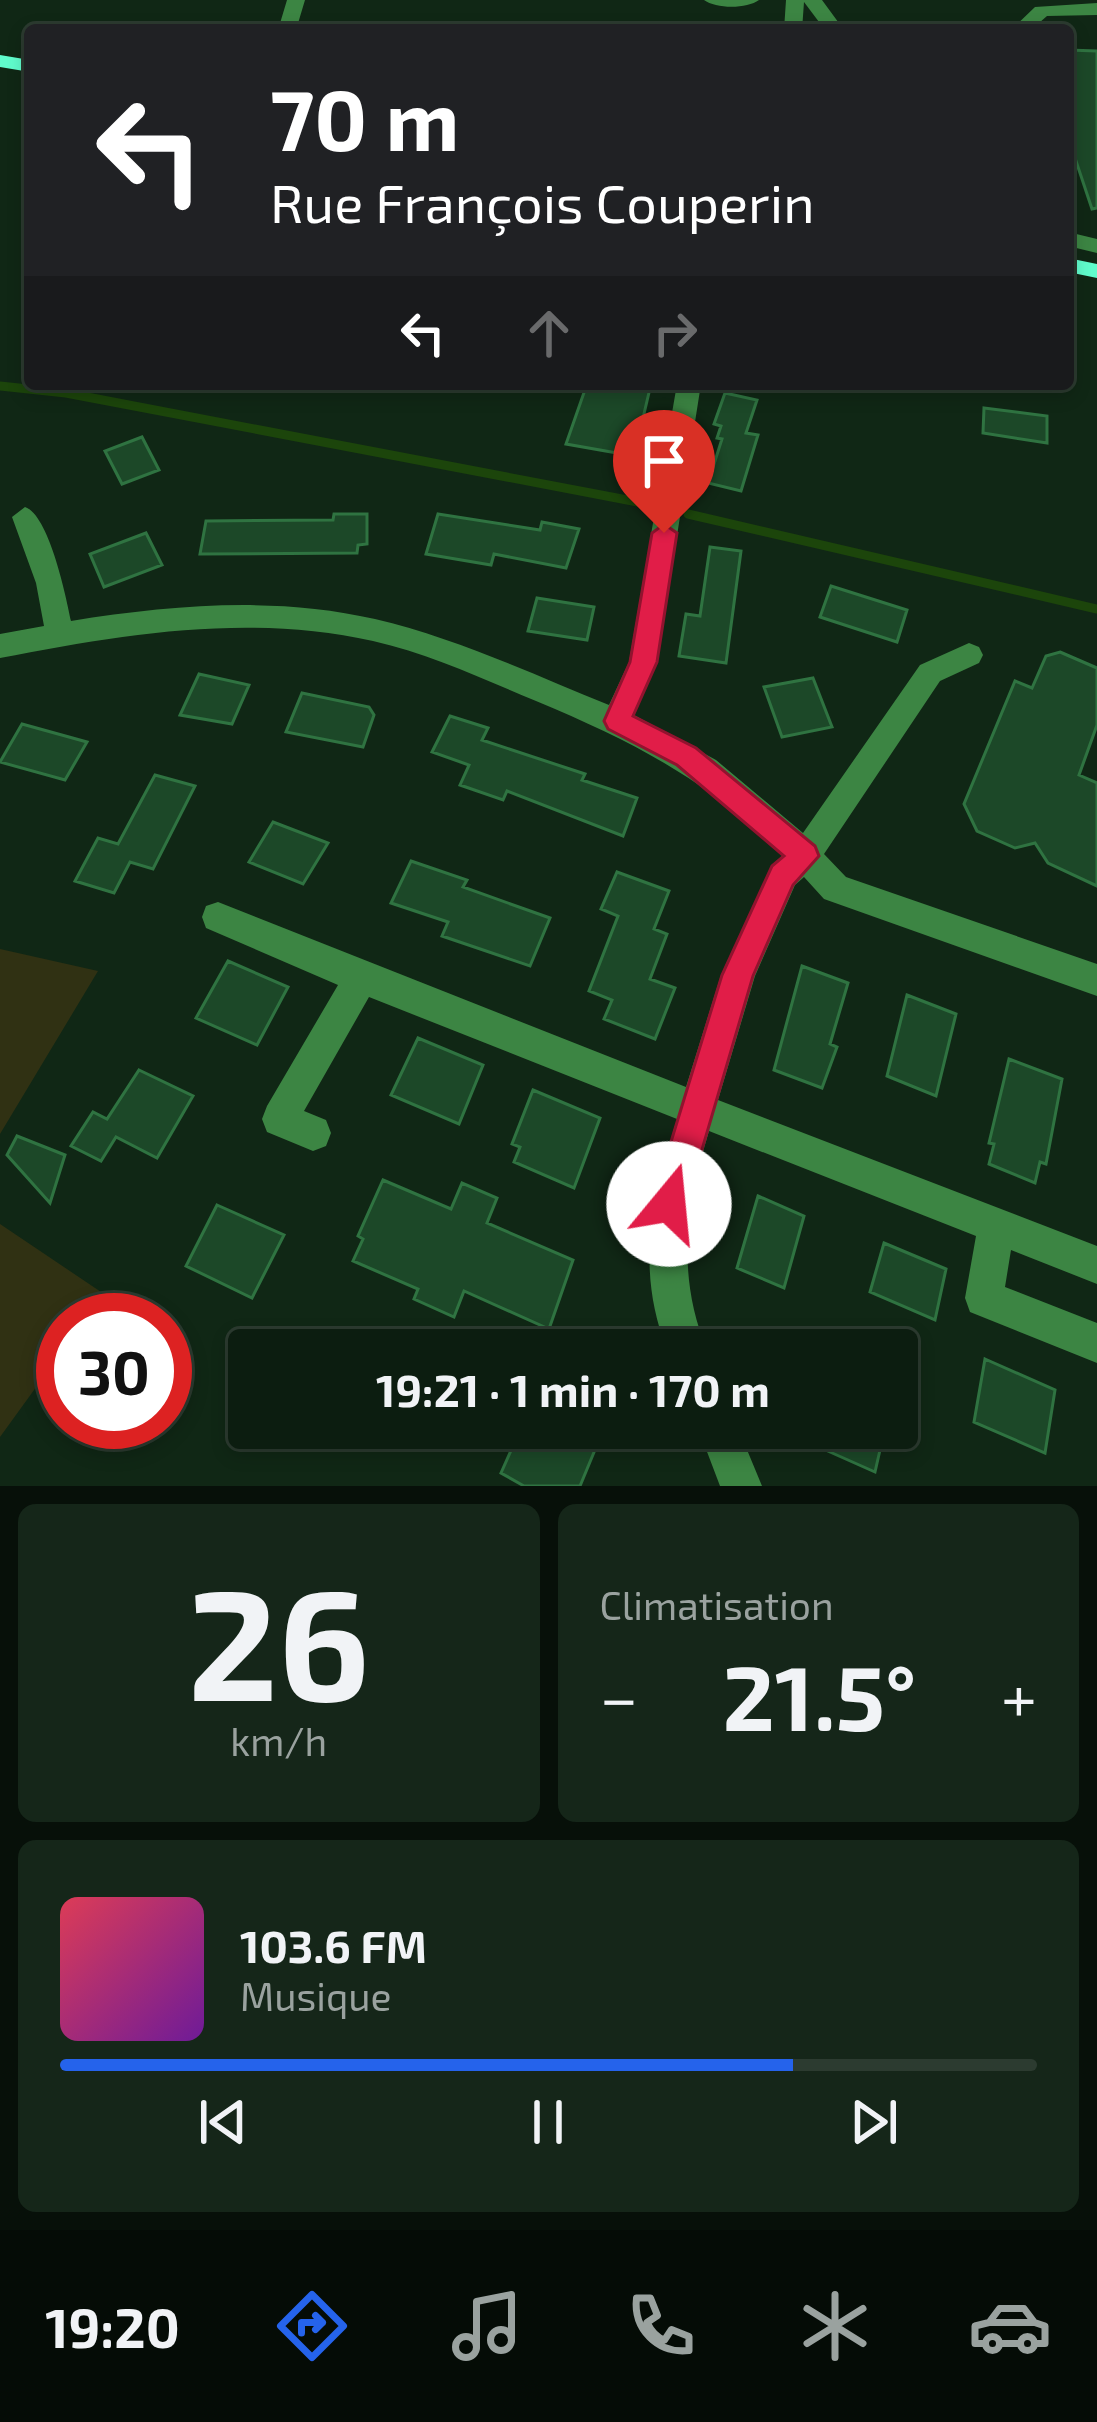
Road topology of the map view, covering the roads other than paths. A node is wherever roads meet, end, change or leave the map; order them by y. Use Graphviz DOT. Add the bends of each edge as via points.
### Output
graph roads {
  1 [pos="713,0"];
  2 [pos="750,0"];
  3 [pos="812,0"];
  4 [pos="1097,10"];
  5 [pos="830,24"];
  6 [pos="1028,24"];
  7 [pos="688,390"];
  8 [pos="25,517"];
  9 [pos="59,634"];
  10 [pos="0,646"];
  11 [pos="969,655"];
  12 [pos="617,721"];
  13 [pos="805,856"];
  14 [pos="218,917"];
  15 [pos="361,978"];
  16 [pos="1097,980"];
  17 [pos="698,1110"];
  18 [pos="313,1133"];
  19 [pos="996,1228"];
  20 [pos="1097,1265"];
  21 [pos="679,1329"];
  22 [pos="1097,1343"];
  23 [pos="726,1449"];
  24 [pos="741,1486"];
  1 -- 2 [label="street"];
  3 -- 5 [label="street"];
  4 -- 6 [label="street" via="1042,11"];
  7 -- 12 [label="street" via="644,662"];
  8 -- 9 [label="street"];
  9 -- 10 [label="street"];
  9 -- 12 [label="street" via="314,620 401,634"];
  11 -- 13 [label="street" via="930,673"];
  12 -- 13 [label="street" via="686,757"];
  13 -- 16 [label="street" via="835,888"];
  13 -- 17 [label="street" via="783,875 738,975"];
  14 -- 15 [label="street"];
  15 -- 17 [label="street"];
  15 -- 18 [label="street" via="280,1119"];
  17 -- 19 [label="street"];
  17 -- 21 [label="street" via="669,1204"];
  19 -- 20 [label="street"];
  19 -- 22 [label="street" via="984,1298"];
  23 -- 24 [label="street"];
}
